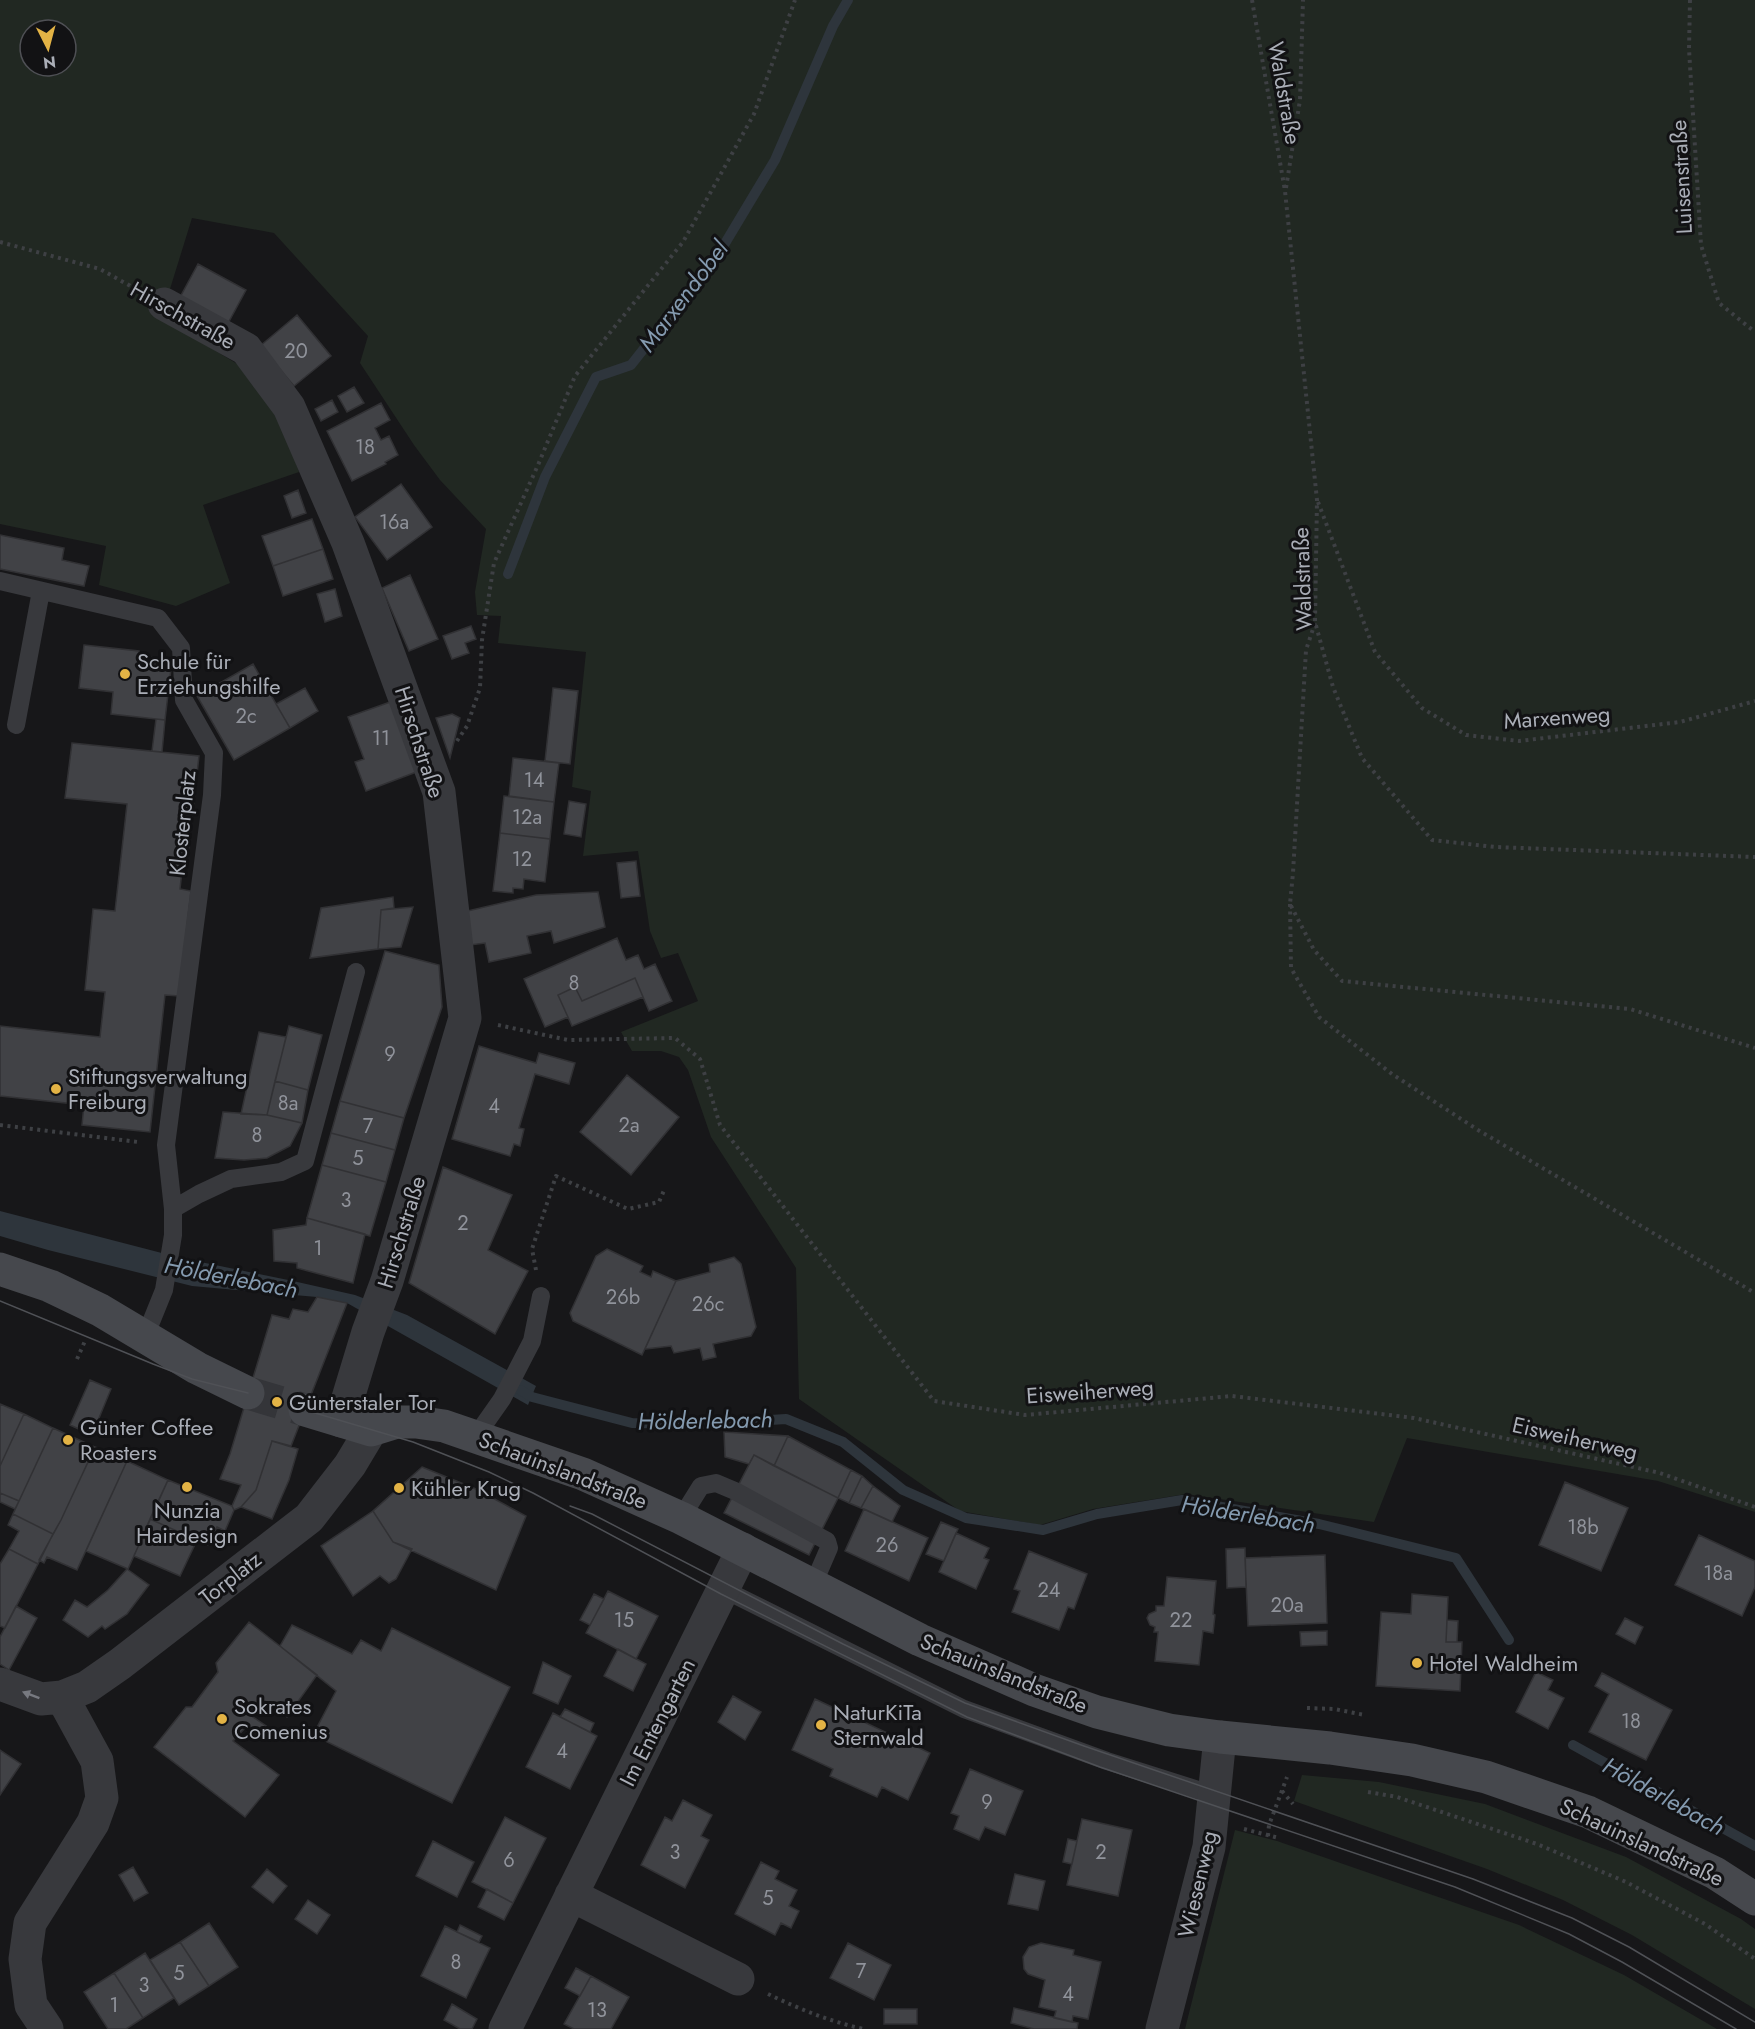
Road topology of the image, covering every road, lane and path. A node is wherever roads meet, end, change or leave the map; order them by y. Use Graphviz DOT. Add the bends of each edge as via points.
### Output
graph roads {
  1 [pos="795,0"];
  2 [pos="1252,0"];
  3 [pos="1303,0"];
  4 [pos="1690,0"];
  5 [pos="1285,191"];
  6 [pos="0,242"];
  7 [pos="164,304"];
  8 [pos="1755,332"];
  9 [pos="1317,500"];
  10 [pos="0,581"];
  11 [pos="41,591"];
  12 [pos="1315,622"];
  13 [pos="1755,701"];
  14 [pos="16,725"];
  15 [pos="440,792"];
  16 [pos="1755,856"];
  17 [pos="1290,904"];
  18 [pos="356,972"];
  19 [pos="465,1018"];
  20 [pos="1755,1048"];
  21 [pos="0,1125"];
  22 [pos="166,1145"];
  23 [pos="666,1188"];
  24 [pos="173,1209"];
  25 [pos="0,1269"];
  26 [pos="537,1288"];
  27 [pos="1755,1293"];
  28 [pos="145,1337"];
  29 [pos="248,1393"];
  30 [pos="305,1410"];
  31 [pos="356,1426"];
  32 [pos="476,1436"];
  33 [pos="1755,1507"];
  34 [pos="681,1518"];
  35 [pos="743,1549"];
  36 [pos="813,1585"];
  37 [pos="723,1589"];
  38 [pos="0,1684"];
  39 [pos="62,1698"];
  40 [pos="1298,1707"];
  41 [pos="1368,1716"];
  42 [pos="1220,1737"];
  43 [pos="1298,1779"];
  44 [pos="1282,1791"];
  45 [pos="1364,1791"];
  46 [pos="1214,1795"];
  47 [pos="1293,1804"];
  48 [pos="1268,1836"];
  49 [pos="571,1895"];
  50 [pos="1755,1899"];
  51 [pos="1755,1959"];
  52 [pos="738,1979"];
  53 [pos="47,2029"];
  54 [pos="505,2029"];
  55 [pos="862,2029"];
  56 [pos="1162,2029"];
  1 -- 15 [label="path" via="754,114 683,242 575,376 494,563 482,640 480,688"];
  2 -- 5 [label="path, Waldstraße"];
  3 -- 5 [label="path" via="1300,100"];
  4 -- 8 [label="path, Luisenstraße" via="1689,49 1701,245 1719,303"];
  5 -- 9 [label="path, Waldstraße"];
  6 -- 7 [label="path, Hirschstraße" via="100,269"];
  7 -- 15 [label="street, Hirschstraße" via="246,349 289,407 348,543"];
  9 -- 12 [label="path, Waldstraße"];
  9 -- 13 [label="path, Marxenweg" via="1375,652 1422,708 1466,735 1519,741 1680,722"];
  10 -- 11 [label="lane, Klosterplatz"];
  11 -- 14 [label="lane"];
  11 -- 22 [label="lane, Klosterplatz" via="158,618 182,648 184,700 214,753 212,795"];
  12 -- 16 [label="path, Waldstraße" via="1333,687 1362,758 1432,840 1496,847"];
  12 -- 17 [label="path" via="1306,650"];
  15 -- 19 [label="street, Hirschstraße"];
  17 -- 20 [label="path" via="1314,950 1342,981 1630,1009"];
  17 -- 27 [label="path" via="1291,968 1319,1017 1392,1074 1478,1130"];
  18 -- 24 [label="lane" via="305,1161 282,1173 231,1179"];
  19 -- 31 [label="street, Hirschstraße" via="387,1281 368,1332"];
  19 -- 33 [label="path, Eisweiherweg" via="568,1040 675,1038 700,1059 720,1125 934,1401 1025,1415 1232,1396 1414,1418 1660,1473"];
  21 -- 22 [label="path"];
  22 -- 24 [label="lane, Klosterplatz"];
  23 -- 26 [label="path" via="659,1202 628,1209 556,1176 532,1249"];
  24 -- 28 [label="lane, Klosterplatz" via="164,1290"];
  25 -- 28 [label="main road" via="50,1286"];
  26 -- 32 [label="lane" via="532,1341 502,1399"];
  28 -- 29 [label="main road"];
  30 -- 31 [label="main road"];
  31 -- 32 [label="main road, Schauinslandstraße" via="416,1422"];
  31 -- 39 [label="street, Torplatz" via="350,1466 309,1518 120,1664 87,1687"];
  32 -- 34 [label="main road, Schauinslandstraße" via="583,1474"];
  34 -- 35 [label="main road, Schauinslandstraße"];
  34 -- 36 [label="lane" via="701,1486 716,1483 735,1491 827,1541 829,1548"];
  35 -- 36 [label="main road, Schauinslandstraße"];
  35 -- 37 [label="street, Im Entengarten"];
  36 -- 42 [label="main road, Schauinslandstraße" via="920,1640 1034,1690 1096,1712 1169,1730"];
  37 -- 46 [label="lane" via="964,1709"];
  37 -- 49 [label="street, Im Entengarten"];
  39 -- 38 [label="street, one-way" via="41,1699"];
  39 -- 53 [label="street" via="97,1761 102,1798 93,1823 30,1923 25,1959 32,2005"];
  40 -- 41 [label="path"];
  42 -- 46 [label="street, Wiesenweg"];
  42 -- 50 [label="main road, Schauinslandstraße" via="1412,1760 1486,1777 1588,1812 1715,1873"];
  43 -- 44 [label="path" via="1287,1776"];
  44 -- 47 [label="path"];
  44 -- 48 [label="path"];
  45 -- 51 [label="path" via="1397,1797 1537,1844 1626,1882 1705,1924"];
  46 -- 56 [label="street, Wiesenweg" via="1209,1847"];
  49 -- 52 [label="street"];
  49 -- 54 [label="street, Im Entengarten"];
  52 -- 55 [label="path" via="802,2010"];
}
